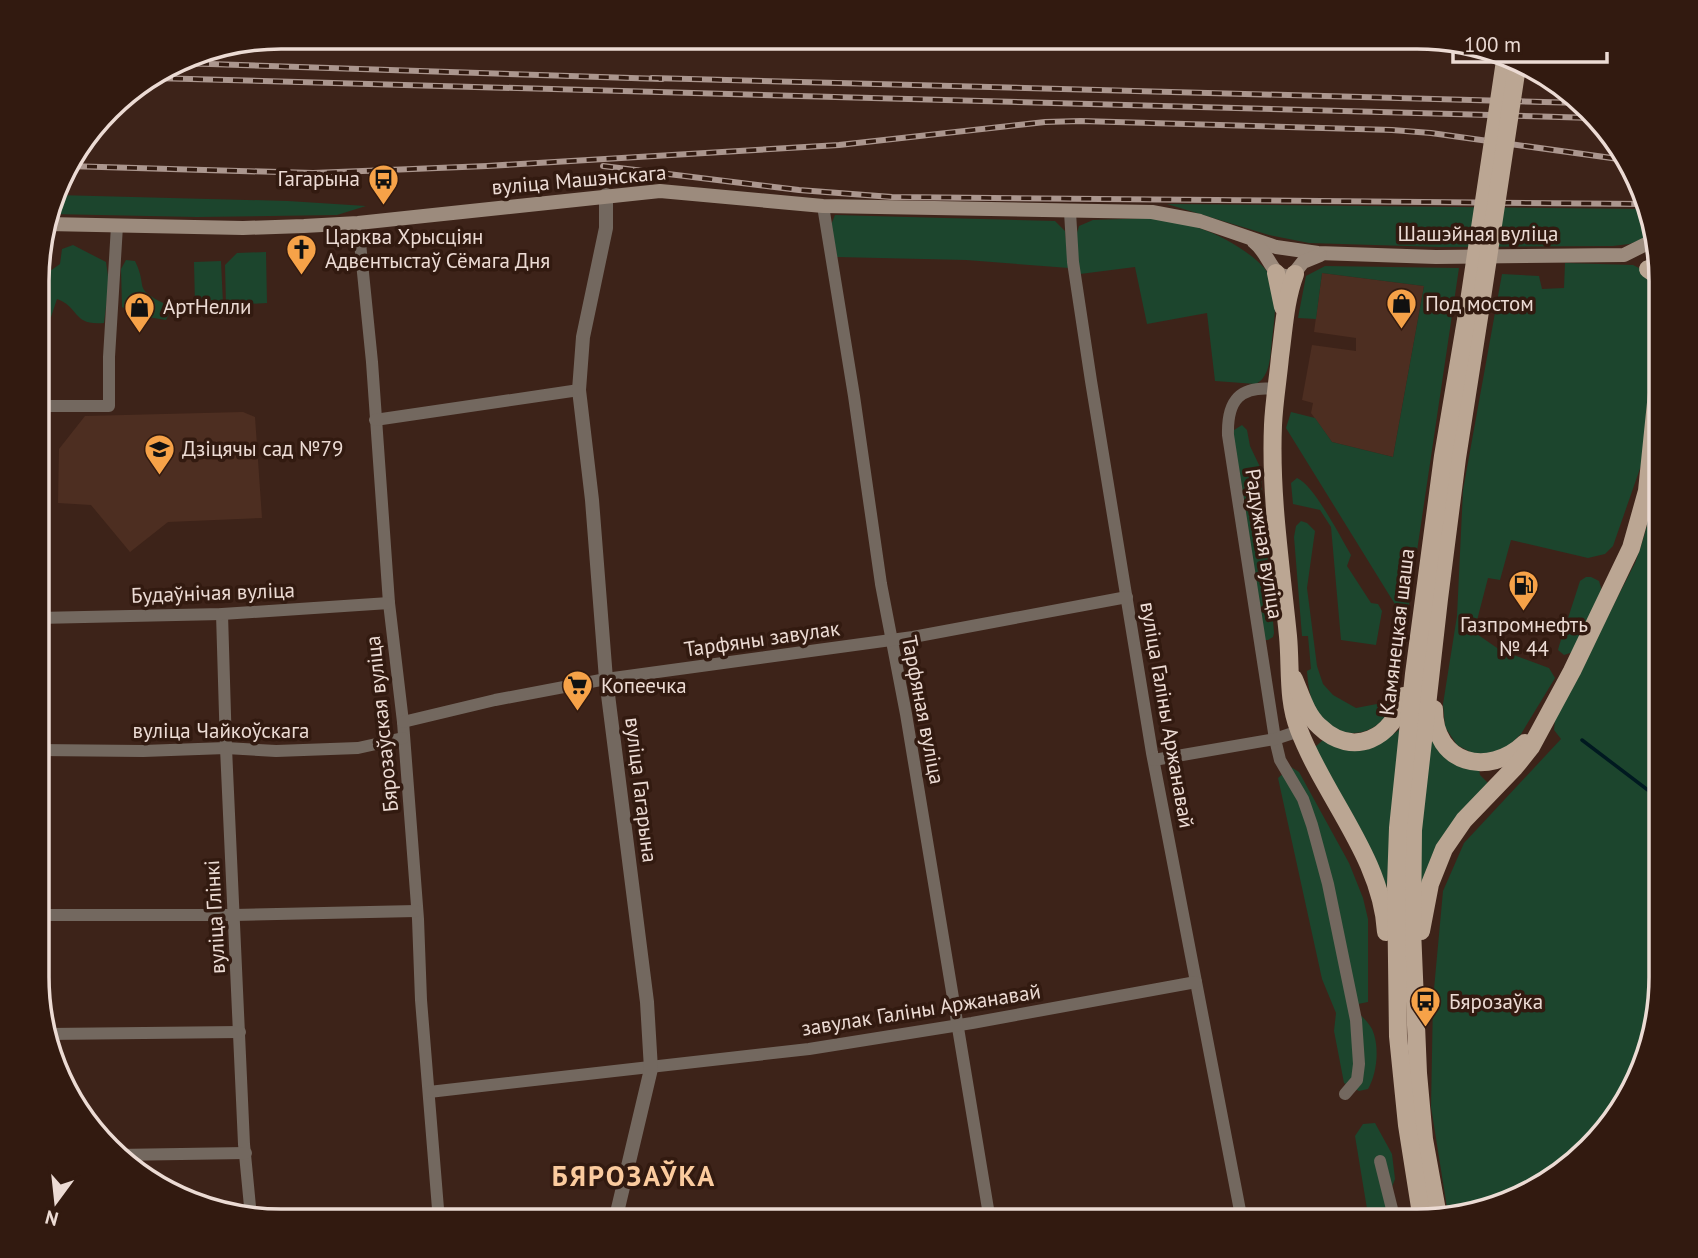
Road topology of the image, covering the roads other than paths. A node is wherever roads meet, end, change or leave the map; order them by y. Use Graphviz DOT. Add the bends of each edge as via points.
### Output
graph roads {
  1 [pos="1504,66"];
  2 [pos="1515,71"];
  3 [pos="606,195"];
  4 [pos="823,206"];
  5 [pos="1070,212"];
  6 [pos="358,223"];
  7 [pos="56,224"];
  8 [pos="117,226"];
  9 [pos="1238,234"];
  10 [pos="1646,244"];
  11 [pos="1646,246"];
  12 [pos="1289,250"];
  13 [pos="1333,254"];
  14 [pos="1624,255"];
  15 [pos="1649,267"];
  16 [pos="1649,268"];
  17 [pos="1274,269"];
  18 [pos="1298,270"];
  19 [pos="1474,309"];
  20 [pos="1284,314"];
  21 [pos="1276,389"];
  22 [pos="579,390"];
  23 [pos="49,406"];
  24 [pos="375,420"];
  25 [pos="1649,480"];
  26 [pos="1127,597"];
  27 [pos="1432,598"];
  28 [pos="388,603"];
  29 [pos="222,614"];
  30 [pos="49,618"];
  31 [pos="891,640"];
  32 [pos="1291,670"];
  33 [pos="606,679"];
  34 [pos="403,722"];
  35 [pos="1543,726"];
  36 [pos="1299,732"];
  37 [pos="403,738"];
  38 [pos="1275,739"];
  39 [pos="226,748"];
  40 [pos="49,750"];
  41 [pos="1154,760"];
  42 [pos="416,911"];
  43 [pos="49,915"];
  44 [pos="234,915"];
  45 [pos="1196,982"];
  46 [pos="1413,998"];
  47 [pos="957,1026"];
  48 [pos="240,1031"];
  49 [pos="56,1034"];
  50 [pos="1398,1036"];
  51 [pos="651,1069"];
  52 [pos="429,1092"];
  53 [pos="1345,1094"];
  54 [pos="246,1153"];
  55 [pos="132,1155"];
  56 [pos="1380,1161"];
  57 [pos="249,1207"];
  58 [pos="1437,1208"];
  59 [pos="438,1209"];
  60 [pos="618,1209"];
  61 [pos="988,1209"];
  62 [pos="1239,1209"];
  63 [pos="1392,1209"];
  64 [pos="1420,1209"];
  1 -- 19 [label="main road, Камянецкая шаша, bridge"];
  2 -- 19 [label="main road, Камянецкая шаша, bridge"];
  3 -- 4 [label="main road, вуліца Машэнскага" via="677,192"];
  3 -- 6 [label="main road, вуліца Машэнскага"];
  3 -- 22 [label="street, вуліца Гагарына" via="606,229 583,337"];
  4 -- 5 [label="main road, вуліца Машэнскага"];
  4 -- 31 [label="street, Тарфяная вуліца"];
  5 -- 9 [label="main road, вуліца Машэнскага" via="1166,214"];
  5 -- 26 [label="street, вуліца Галіны Аржанавай" via="1073,262"];
  6 -- 8 [label="main road, вуліца Машэнскага" via="243,229"];
  6 -- 24 [label="street, Бярозаўская вуліца"];
  7 -- 8 [label="main road, вуліца Машэнскага"];
  8 -- 23 [label="street" via="109,406"];
  9 -- 12 [label="main road, вуліца Машэнскага"];
  9 -- 17 [label="main road, вуліца Машэнскага" via="1258,245"];
  10 -- 14 [label="main road, Шашэйная вуліца"];
  11 -- 15 [label="main road" via="1637,257"];
  12 -- 13 [label="main road, вуліца Машэнскага"];
  12 -- 17 [label="main road" via="1274,256"];
  12 -- 18 [label="main road" via="1299,258"];
  13 -- 14 [label="main road, Шашэйная вуліца"];
  13 -- 18 [label="main road" via="1314,257"];
  14 -- 16 [label="main road"];
  17 -- 18 [label="main road" via="1287,277"];
  17 -- 20 [label="main road"];
  18 -- 20 [label="main road"];
  19 -- 27 [label="main road, Камянецкая шаша" via="1457,458"];
  20 -- 21 [label="main road"];
  21 -- 32 [label="main road" via="1274,483"];
  21 -- 38 [label="street, Радужная вуліца" via="1259,387 1243,393 1232,406 1228,423"];
  22 -- 24 [label="street"];
  22 -- 33 [label="street, вуліца Гагарына"];
  24 -- 28 [label="street, Бярозаўская вуліца"];
  25 -- 35 [label="main road" via="1636,534 1618,576"];
  26 -- 31 [label="street, Тарфяны завулак"];
  26 -- 41 [label="street, вуліца Галіны Аржанавай"];
  27 -- 32 [label="main road" via="1415,620 1401,708 1382,734 1350,741 1325,732 1305,706"];
  27 -- 35 [label="main road" via="1442,617 1434,718 1445,744 1470,761 1493,763 1516,752"];
  27 -- 46 [label="main road, Камянецкая шаша" via="1413,830"];
  27 -- 50 [label="main road, Камянецкая шаша" via="1407,737 1398,828"];
  28 -- 29 [label="street, Будаўнічая вуліца"];
  28 -- 34 [label="street, Бярозаўская вуліца"];
  29 -- 30 [label="street, Будаўнічая вуліца"];
  29 -- 39 [label="street, вуліца Глінкі"];
  31 -- 33 [label="street, Тарфяны завулак"];
  31 -- 47 [label="street, Тарфяная вуліца"];
  32 -- 36 [label="main road" via="1291,704"];
  33 -- 34 [label="street, Тарфяны завулак"];
  33 -- 51 [label="street, вуліца Гагарына" via="647,1002"];
  34 -- 37 [label="street, Бярозаўская вуліца"];
  35 -- 46 [label="main road" via="1521,760 1464,820 1440,857 1426,901"];
  36 -- 38 [label="street"];
  36 -- 50 [label="main road" via="1379,891"];
  37 -- 39 [label="street, вуліца Чайкоўскага" via="358,748"];
  37 -- 42 [label="street, Бярозаўская вуліца"];
  38 -- 41 [label="street"];
  38 -- 53 [label="street, Радужная вуліца" via="1280,760 1312,825 1356,1020 1357,1080"];
  39 -- 40 [label="street, вуліца Чайкоўскага"];
  39 -- 44 [label="street, вуліца Глінкі"];
  41 -- 45 [label="street, вуліца Галіны Аржанавай"];
  42 -- 44 [label="street"];
  42 -- 52 [label="street, Бярозаўская вуліца"];
  43 -- 44 [label="street"];
  44 -- 48 [label="street, вуліца Глінкі"];
  45 -- 47 [label="street, завулак Галіны Аржанавай"];
  45 -- 62 [label="street, вуліца Галіны Аржанавай"];
  46 -- 58 [label="main road, Камянецкая шаша" via="1424,1139"];
  47 -- 51 [label="street, завулак Галіны Аржанавай"];
  47 -- 61 [label="street, Тарфяная вуліца"];
  48 -- 49 [label="street"];
  48 -- 54 [label="street, вуліца Глінкі"];
  50 -- 64 [label="main road, Камянецкая шаша"];
  51 -- 52 [label="street, завулак Галіны Аржанавай"];
  51 -- 60 [label="street, вуліца Гагарына"];
  52 -- 59 [label="street, Бярозаўская вуліца"];
  54 -- 55 [label="street"];
  54 -- 57 [label="street, вуліца Глінкі"];
  56 -- 63 [label="street"];
}
